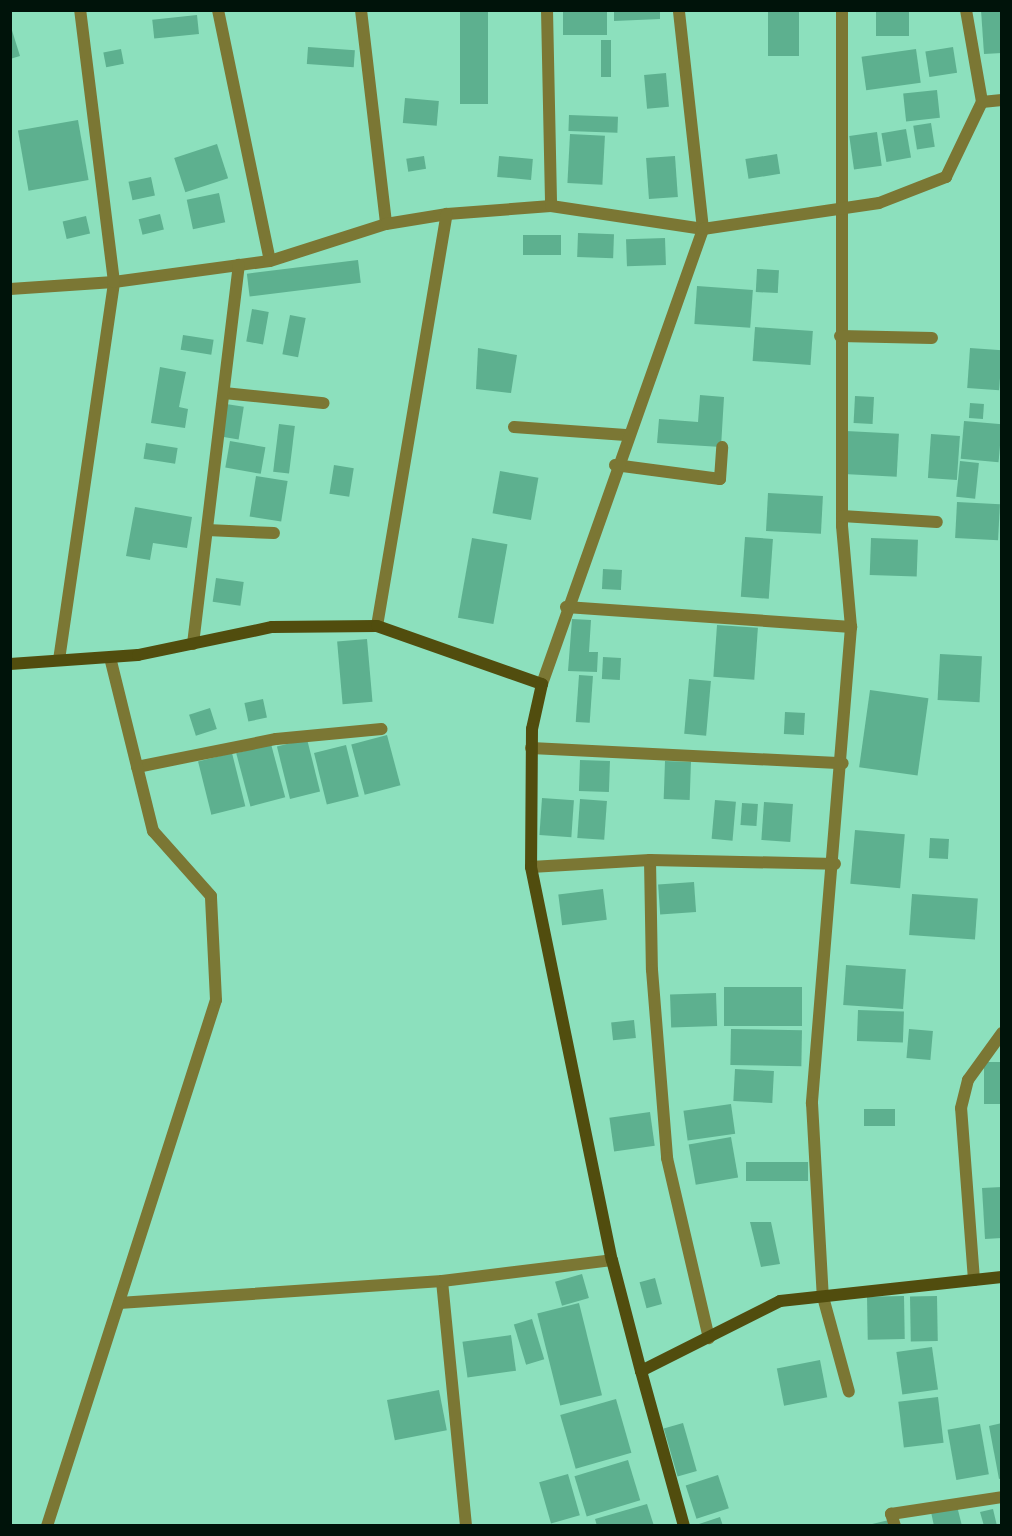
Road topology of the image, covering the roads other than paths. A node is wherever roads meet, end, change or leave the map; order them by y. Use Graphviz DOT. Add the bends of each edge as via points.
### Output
graph roads {
  1 [pos="80,10"];
  2 [pos="218,10"];
  3 [pos="361,10"];
  4 [pos="548,10"];
  5 [pos="679,10"];
  6 [pos="842,10"];
  7 [pos="966,10"];
  8 [pos="1002,100"];
  9 [pos="982,102"];
  10 [pos="551,206"];
  11 [pos="839,209"];
  12 [pos="447,214"];
  13 [pos="386,224"];
  14 [pos="702,229"];
  15 [pos="270,261"];
  16 [pos="239,265"];
  17 [pos="114,282"];
  18 [pos="10,289"];
  19 [pos="840,336"];
  20 [pos="932,338"];
  21 [pos="224,393"];
  22 [pos="323,403"];
  23 [pos="514,427"];
  24 [pos="626,435"];
  25 [pos="723,447"];
  26 [pos="615,465"];
  27 [pos="842,516"];
  28 [pos="937,522"];
  29 [pos="207,530"];
  30 [pos="274,533"];
  31 [pos="566,607"];
  32 [pos="377,626"];
  33 [pos="851,627"];
  34 [pos="194,644"];
  35 [pos="110,657"];
  36 [pos="59,660"];
  37 [pos="10,664"];
  38 [pos="542,684"];
  39 [pos="382,729"];
  40 [pos="531,748"];
  41 [pos="843,763"];
  42 [pos="137,767"];
  43 [pos="650,860"];
  44 [pos="835,864"];
  45 [pos="531,867"];
  46 [pos="1002,1033"];
  47 [pos="612,1260"];
  48 [pos="1002,1277"];
  49 [pos="974,1280"];
  50 [pos="442,1281"];
  51 [pos="823,1297"];
  52 [pos="119,1303"];
  53 [pos="709,1338"];
  54 [pos="641,1371"];
  55 [pos="849,1392"];
  56 [pos="1002,1497"];
  57 [pos="47,1526"];
  58 [pos="466,1526"];
  59 [pos="684,1526"];
  60 [pos="895,1526"];
  1 -- 17 [label="street"];
  2 -- 15 [label="street"];
  3 -- 13 [label="street"];
  4 -- 10 [label="street"];
  5 -- 14 [label="street"];
  6 -- 11 [label="street"];
  7 -- 9 [label="street"];
  8 -- 9 [label="street"];
  9 -- 11 [label="street" via="946,177 879,203"];
  10 -- 12 [label="street"];
  10 -- 14 [label="street"];
  11 -- 14 [label="street"];
  11 -- 19 [label="street"];
  12 -- 13 [label="street"];
  12 -- 32 [label="street"];
  13 -- 15 [label="street"];
  14 -- 24 [label="street"];
  15 -- 16 [label="street"];
  16 -- 17 [label="street"];
  16 -- 21 [label="street"];
  17 -- 18 [label="street"];
  17 -- 36 [label="street"];
  19 -- 20 [label="street"];
  19 -- 27 [label="street"];
  21 -- 22 [label="street"];
  21 -- 29 [label="street"];
  23 -- 24 [label="street"];
  24 -- 26 [label="street"];
  25 -- 26 [label="street" via="720,479"];
  26 -- 31 [label="street"];
  27 -- 28 [label="street"];
  27 -- 33 [label="street"];
  29 -- 30 [label="street"];
  29 -- 34 [label="street"];
  31 -- 33 [label="street"];
  31 -- 38 [label="street"];
  32 -- 34 [label="street" via="272,627"];
  32 -- 38 [label="street"];
  33 -- 41 [label="street"];
  34 -- 35 [label="street"];
  35 -- 36 [label="street"];
  35 -- 42 [label="street"];
  36 -- 37 [label="street"];
  38 -- 40 [label="street"];
  39 -- 42 [label="street" via="276,739"];
  40 -- 41 [label="street"];
  40 -- 45 [label="street"];
  41 -- 44 [label="street"];
  42 -- 52 [label="street" via="153,831 211,896 216,1000"];
  43 -- 44 [label="street"];
  43 -- 45 [label="street"];
  43 -- 53 [label="street" via="652,970 667,1158"];
  44 -- 51 [label="street" via="812,1103"];
  45 -- 47 [label="street"];
  46 -- 49 [label="street" via="968,1080 961,1108"];
  47 -- 50 [label="street"];
  47 -- 54 [label="street"];
  48 -- 49 [label="street"];
  49 -- 51 [label="street"];
  50 -- 52 [label="street"];
  50 -- 58 [label="street"];
  51 -- 53 [label="street" via="780,1302"];
  51 -- 55 [label="street"];
  52 -- 57 [label="street"];
  53 -- 54 [label="street"];
  54 -- 59 [label="street"];
  56 -- 60 [label="street" via="891,1514"];
}
